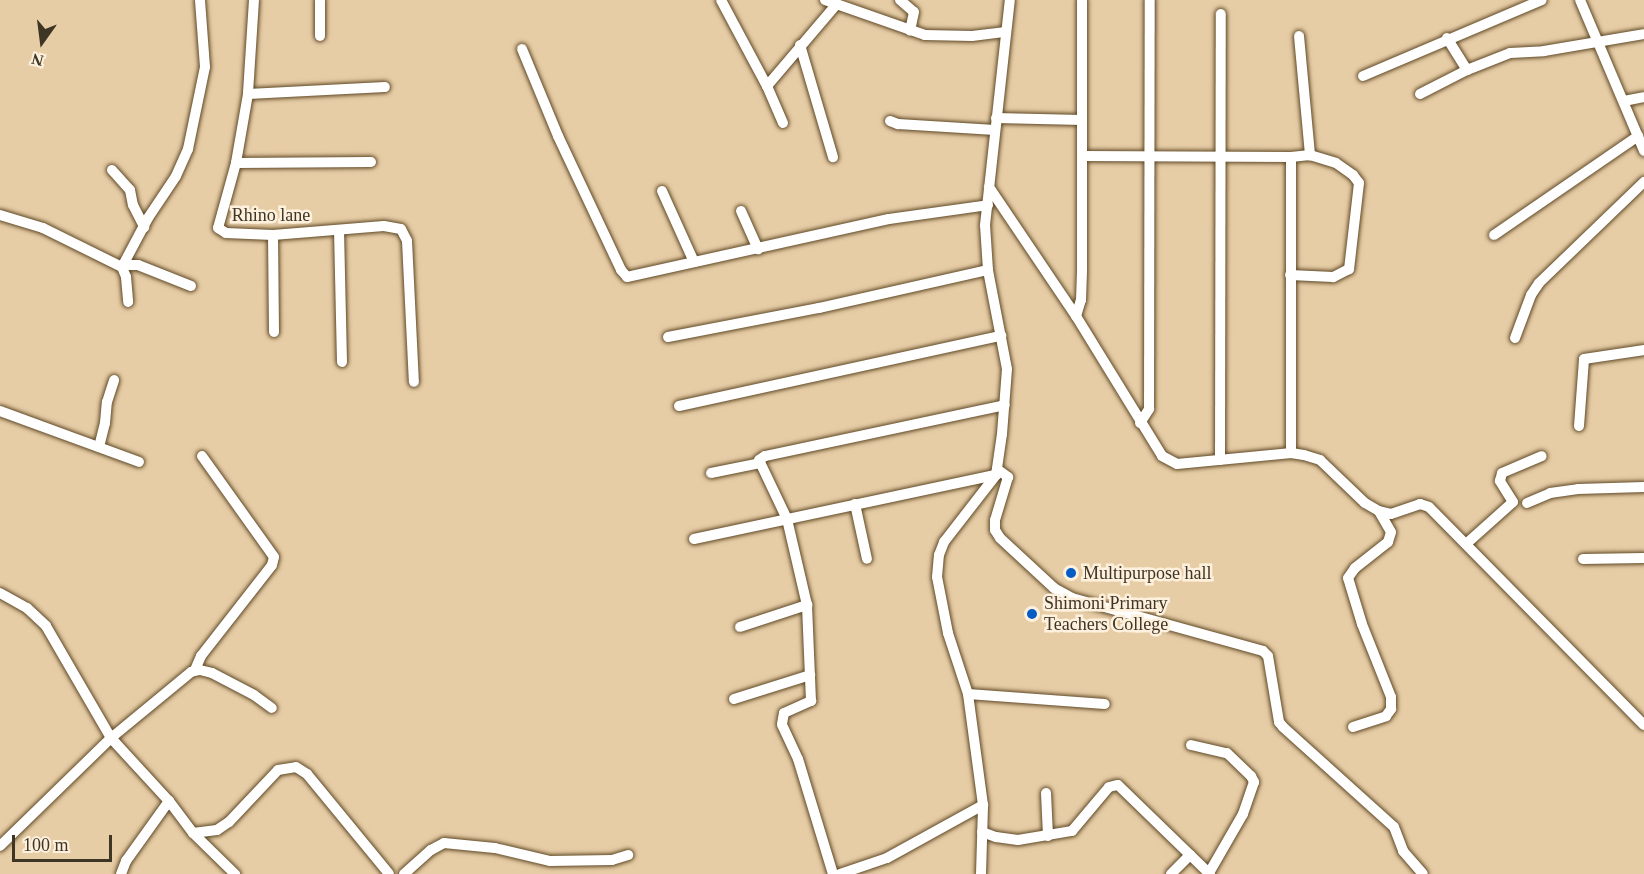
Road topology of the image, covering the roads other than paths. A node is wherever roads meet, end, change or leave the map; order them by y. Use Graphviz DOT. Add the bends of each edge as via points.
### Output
graph roads {
  1 [pos="200,0"];
  2 [pos="254,0"];
  3 [pos="320,0"];
  4 [pos="720,0"];
  5 [pos="825,0"];
  6 [pos="900,0"];
  7 [pos="1010,0"];
  8 [pos="1082,0"];
  9 [pos="1150,0"];
  10 [pos="1542,0"];
  11 [pos="1580,0"];
  12 [pos="836,4"];
  13 [pos="1221,14"];
  14 [pos="910,31"];
  15 [pos="1006,32"];
  16 [pos="1644,34"];
  17 [pos="320,36"];
  18 [pos="1299,36"];
  19 [pos="1447,38"];
  20 [pos="1596,40"];
  21 [pos="800,45"];
  22 [pos="522,49"];
  23 [pos="1467,70"];
  24 [pos="1363,76"];
  25 [pos="767,86"];
  26 [pos="385,87"];
  27 [pos="248,94"];
  28 [pos="1420,94"];
  29 [pos="1644,98"];
  30 [pos="1624,101"];
  31 [pos="996,118"];
  32 [pos="1082,120"];
  33 [pos="890,121"];
  34 [pos="783,123"];
  35 [pos="995,130"];
  36 [pos="1638,136"];
  37 [pos="1644,152"];
  38 [pos="1310,154"];
  39 [pos="1082,156"];
  40 [pos="1151,156"];
  41 [pos="1221,156"];
  42 [pos="833,157"];
  43 [pos="1291,157"];
  44 [pos="371,162"];
  45 [pos="236,163"];
  46 [pos="112,170"];
  47 [pos="1644,182"];
  48 [pos="989,188"];
  49 [pos="662,191"];
  50 [pos="988,206"];
  51 [pos="741,211"];
  52 [pos="0,215"];
  53 [pos="144,227"];
  54 [pos="339,230"];
  55 [pos="273,234"];
  56 [pos="1494,235"];
  57 [pos="758,249"];
  58 [pos="694,262"];
  59 [pos="122,266"];
  60 [pos="988,270"];
  61 [pos="1290,275"];
  62 [pos="191,286"];
  63 [pos="128,302"];
  64 [pos="1076,316"];
  65 [pos="274,332"];
  66 [pos="1001,336"];
  67 [pos="668,337"];
  68 [pos="1515,338"];
  69 [pos="1644,350"];
  70 [pos="342,362"];
  71 [pos="114,380"];
  72 [pos="414,382"];
  73 [pos="679,405"];
  74 [pos="1005,405"];
  75 [pos="0,411"];
  76 [pos="1140,423"];
  77 [pos="1579,426"];
  78 [pos="99,447"];
  79 [pos="1292,453"];
  80 [pos="202,456"];
  81 [pos="1542,456"];
  82 [pos="1220,460"];
  83 [pos="139,462"];
  84 [pos="760,463"];
  85 [pos="996,472"];
  86 [pos="711,473"];
  87 [pos="1644,487"];
  88 [pos="1527,503"];
  89 [pos="855,504"];
  90 [pos="1379,511"];
  91 [pos="787,519"];
  92 [pos="694,539"];
  93 [pos="1466,544"];
  94 [pos="867,558"];
  95 [pos="1644,558"];
  96 [pos="1583,559"];
  97 [pos="0,593"];
  98 [pos="807,605"];
  99 [pos="740,627"];
  100 [pos="195,670"];
  101 [pos="810,675"];
  102 [pos="968,694"];
  103 [pos="734,699"];
  104 [pos="1105,704"];
  105 [pos="272,708"];
  106 [pos="1644,725"];
  107 [pos="1353,727"];
  108 [pos="111,738"];
  109 [pos="1191,745"];
  110 [pos="1046,792"];
  111 [pos="169,801"];
  112 [pos="983,804"];
  113 [pos="982,832"];
  114 [pos="194,833"];
  115 [pos="1048,837"];
  116 [pos="0,846"];
  117 [pos="628,855"];
  118 [pos="1190,855"];
  119 [pos="121,874"];
  120 [pos="235,874"];
  121 [pos="389,874"];
  122 [pos="404,874"];
  123 [pos="833,874"];
  124 [pos="840,874"];
  125 [pos="981,874"];
  126 [pos="1170,874"];
  127 [pos="1210,874"];
  128 [pos="1423,874"];
  1 -- 53 [label="street" via="205,67 191,137 176,176"];
  2 -- 27 [label="street, Rhino lane"];
  3 -- 17 [label="street"];
  4 -- 25 [label="street"];
  5 -- 12 [label="street"];
  6 -- 14 [label="street" via="914,12"];
  7 -- 15 [label="street"];
  8 -- 32 [label="street"];
  9 -- 40 [label="street"];
  10 -- 19 [label="street"];
  11 -- 20 [label="street"];
  12 -- 14 [label="street"];
  12 -- 21 [label="street"];
  13 -- 41 [label="street"];
  14 -- 15 [label="street" via="949,36"];
  15 -- 31 [label="street"];
  16 -- 20 [label="street"];
  18 -- 38 [label="street"];
  19 -- 23 [label="street"];
  19 -- 24 [label="street"];
  20 -- 23 [label="street" via="1544,51 1510,53"];
  20 -- 30 [label="street"];
  21 -- 25 [label="street"];
  21 -- 42 [label="street"];
  22 -- 58 [label="street" via="558,136 624,274 632,276"];
  23 -- 28 [label="street"];
  25 -- 34 [label="street"];
  26 -- 27 [label="street"];
  27 -- 45 [label="street, Rhino lane"];
  29 -- 30 [label="street"];
  30 -- 36 [label="street"];
  31 -- 32 [label="street"];
  31 -- 35 [label="street"];
  32 -- 39 [label="street"];
  33 -- 35 [label="street"];
  35 -- 48 [label="street"];
  36 -- 37 [label="street"];
  36 -- 56 [label="street"];
  38 -- 43 [label="street"];
  38 -- 61 [label="street" via="1336,163 1359,183 1352,260 1349,269 1339,276"];
  39 -- 40 [label="street"];
  39 -- 64 [label="street" via="1081,300"];
  40 -- 41 [label="street"];
  40 -- 76 [label="street" via="1149,409"];
  41 -- 43 [label="street"];
  41 -- 82 [label="street"];
  43 -- 61 [label="street"];
  44 -- 45 [label="street"];
  45 -- 55 [label="street, Rhino lane" via="219,228 226,233"];
  46 -- 53 [label="street" via="130,190"];
  47 -- 68 [label="street" via="1539,283"];
  48 -- 50 [label="street"];
  48 -- 64 [label="street"];
  49 -- 58 [label="street"];
  50 -- 57 [label="street" via="889,219"];
  50 -- 60 [label="street"];
  51 -- 57 [label="street"];
  52 -- 59 [label="street" via="43,228"];
  53 -- 59 [label="street"];
  54 -- 55 [label="street, Rhino lane"];
  54 -- 70 [label="street"];
  54 -- 72 [label="street, Rhino lane" via="384,226 405,233"];
  55 -- 65 [label="street"];
  57 -- 58 [label="street"];
  59 -- 62 [label="street" via="138,265"];
  59 -- 63 [label="street"];
  60 -- 66 [label="street"];
  60 -- 67 [label="street"];
  61 -- 79 [label="street"];
  64 -- 76 [label="street"];
  66 -- 73 [label="street"];
  66 -- 74 [label="street" via="1007,369"];
  69 -- 77 [label="street" via="1584,359"];
  71 -- 78 [label="street"];
  74 -- 84 [label="street" via="765,456"];
  74 -- 85 [label="street"];
  75 -- 78 [label="street"];
  76 -- 82 [label="street" via="1156,450 1177,464"];
  78 -- 83 [label="street"];
  79 -- 82 [label="street"];
  79 -- 90 [label="street" via="1320,460 1365,503"];
  80 -- 100 [label="street" via="274,557 272,565 201,656"];
  81 -- 93 [label="street" via="1502,473 1500,481 1513,502"];
  84 -- 86 [label="street"];
  84 -- 91 [label="street"];
  85 -- 89 [label="street"];
  85 -- 102 [label="street" via="944,542 938,565 942,609"];
  85 -- 128 [label="street" via="1008,477 995,530 1054,588 1072,598 1263,651 1269,663 1279,722 1394,827 1403,851"];
  87 -- 88 [label="street" via="1578,489 1550,493"];
  89 -- 91 [label="street"];
  89 -- 94 [label="street"];
  90 -- 93 [label="street" via="1391,514 1425,505"];
  90 -- 107 [label="street" via="1391,532 1388,542 1348,578 1391,709 1386,716"];
  91 -- 92 [label="street"];
  91 -- 98 [label="street"];
  93 -- 106 [label="street"];
  95 -- 96 [label="street"];
  97 -- 108 [label="street" via="27,608 46,626"];
  98 -- 99 [label="street"];
  98 -- 101 [label="street"];
  100 -- 105 [label="street" via="212,673"];
  100 -- 108 [label="street"];
  101 -- 103 [label="street"];
  101 -- 123 [label="street" via="811,701 784,713 782,724 798,759"];
  102 -- 104 [label="street"];
  102 -- 112 [label="street"];
  108 -- 111 [label="street"];
  108 -- 116 [label="street"];
  109 -- 127 [label="street" via="1227,753 1254,782 1244,814"];
  110 -- 115 [label="street"];
  111 -- 114 [label="street"];
  111 -- 119 [label="street"];
  112 -- 113 [label="street"];
  112 -- 124 [label="street" via="887,858"];
  113 -- 115 [label="street" via="1007,840"];
  113 -- 125 [label="street"];
  114 -- 120 [label="street"];
  114 -- 121 [label="street" via="223,826 278,770 296,767 307,774"];
  115 -- 118 [label="street" via="1074,830 1114,784 1121,786"];
  117 -- 122 [label="street" via="612,860 550,861 495,848 444,843"];
  118 -- 126 [label="street"];
  118 -- 127 [label="street"];
}
